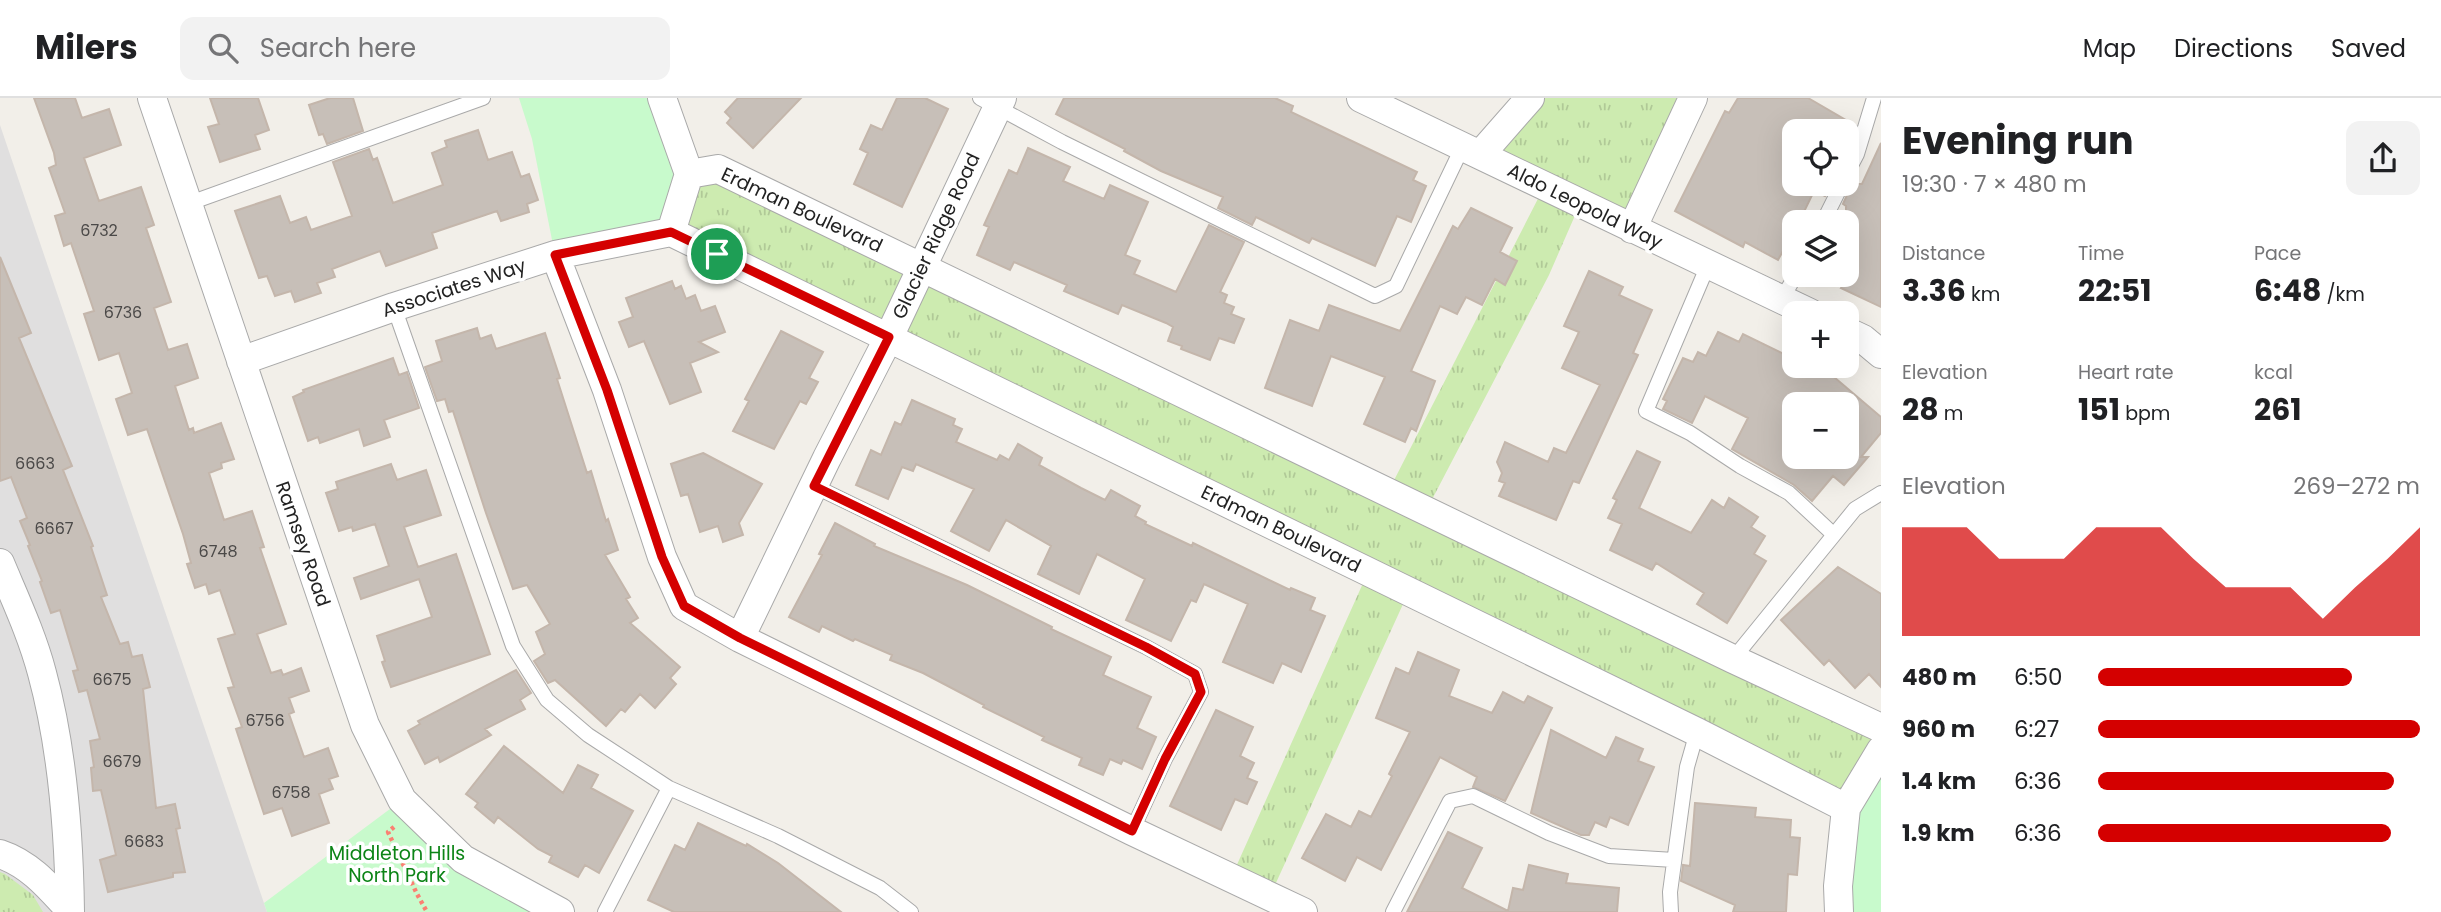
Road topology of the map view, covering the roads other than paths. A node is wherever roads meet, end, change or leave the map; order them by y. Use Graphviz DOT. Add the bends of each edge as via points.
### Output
graph roads {
  1 [pos="152,98"];
  2 [pos="483,98"];
  3 [pos="662,98"];
  4 [pos="1361,98"];
  5 [pos="1530,98"];
  6 [pos="1693,98"];
  7 [pos="1874,98"];
  8 [pos="994,101"];
  9 [pos="1859,147"];
  10 [pos="1471,152"];
  11 [pos="689,174"];
  12 [pos="187,204"];
  13 [pos="1632,229"];
  14 [pos="671,232"];
  15 [pos="555,255"];
  16 [pos="1708,265"];
  17 [pos="921,266"];
  18 [pos="1789,287"];
  19 [pos="1781,300"];
  20 [pos="394,307"];
  21 [pos="889,337"];
  22 [pos="1859,337"];
  23 [pos="1881,354"];
  24 [pos="241,361"];
  25 [pos="814,486"];
  26 [pos="1881,494"];
  27 [pos="1833,534"];
  28 [pos="0,563"];
  29 [pos="740,638"];
  30 [pos="1733,659"];
  31 [pos="1881,729"];
  32 [pos="1697,732"];
  33 [pos="1881,750"];
  34 [pos="669,788"];
  35 [pos="1846,808"];
  36 [pos="1132,831"];
  37 [pos="0,854"];
  38 [pos="1674,860"];
  39 [pos="70,911"];
  40 [pos="560,912"];
  41 [pos="605,912"];
  42 [pos="911,912"];
  43 [pos="1303,912"];
  44 [pos="1393,912"];
  45 [pos="1671,912"];
  46 [pos="1839,912"];
  1 -- 12 [label="street, Ramsey Road"];
  2 -- 12 [label="lane"];
  3 -- 11 [label="street"];
  4 -- 10 [label="street, Aldo Leopold Way"];
  5 -- 10 [label="street"];
  6 -- 13 [label="street"];
  7 -- 9 [label="lane"];
  8 -- 10 [label="lane" via="1062,142 1375,296 1396,286"];
  8 -- 17 [label="street, Glacier Ridge Road"];
  10 -- 13 [label="street, Aldo Leopold Way"];
  11 -- 14 [label="street"];
  11 -- 17 [label="street, Erdman Boulevard" via="718,169"];
  12 -- 24 [label="street, Ramsey Road"];
  13 -- 16 [label="street, Aldo Leopold Way"];
  14 -- 15 [label="street, Associates Way"];
  14 -- 21 [label="street, Erdman Boulevard"];
  15 -- 20 [label="street, Associates Way"];
  15 -- 29 [label="street" via="607,390 662,557 684,606"];
  16 -- 19 [label="street, Aldo Leopold Way"];
  16 -- 27 [label="lane" via="1646,411 1789,493"];
  17 -- 21 [label="street, Glacier Ridge Road"];
  17 -- 30 [label="street, Erdman Boulevard"];
  18 -- 19 [label="lane"];
  20 -- 24 [label="street, Associates Way"];
  20 -- 34 [label="lane" via="513,646 547,700 587,735"];
  21 -- 25 [label="street, Glacier Ridge Road"];
  21 -- 32 [label="street, Erdman Boulevard"];
  22 -- 23 [label="street"];
  24 -- 40 [label="street, Ramsey Road" via="365,725 402,800 463,859"];
  25 -- 29 [label="street, Glacier Ridge Road"];
  25 -- 36 [label="lane" via="1195,674 1201,692"];
  26 -- 27 [label="lane" via="1855,509"];
  27 -- 30 [label="lane"];
  28 -- 39 [label="street" via="22,613 49,704 63,793"];
  29 -- 36 [label="street"];
  30 -- 31 [label="street, Erdman Boulevard"];
  32 -- 35 [label="street, Erdman Boulevard"];
  32 -- 38 [label="lane" via="1687,766"];
  33 -- 35 [label="street"];
  34 -- 41 [label="lane"];
  34 -- 42 [label="lane" via="880,888"];
  35 -- 46 [label="street"];
  36 -- 43 [label="street"];
  37 -- 39 [label="street" via="43,880"];
  38 -- 44 [label="lane" via="1609,856 1473,796 1450,801"];
  38 -- 45 [label="lane"];
}
